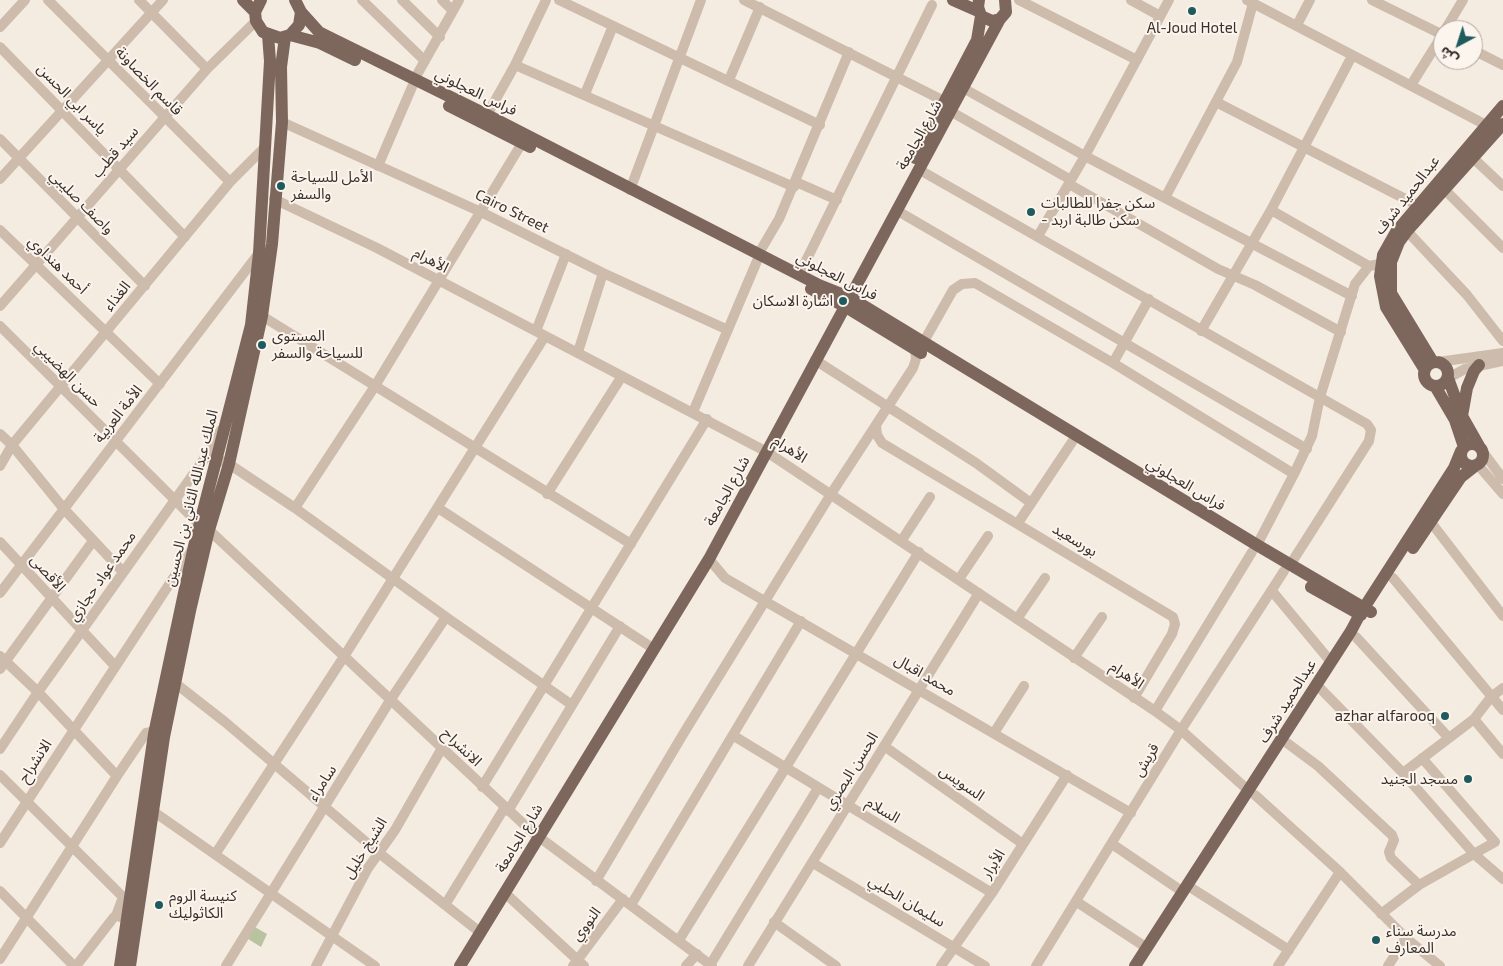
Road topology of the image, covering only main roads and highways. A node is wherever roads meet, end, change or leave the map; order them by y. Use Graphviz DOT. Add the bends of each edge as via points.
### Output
graph roads {
  1 [pos="243,0"];
  2 [pos="953,0"];
  3 [pos="1006,1"];
  4 [pos="298,6"];
  5 [pos="980,9"];
  6 [pos="257,11"];
  7 [pos="1000,19"];
  8 [pos="268,36"];
  9 [pos="288,36"];
  10 [pos="413,84"];
  11 [pos="947,106"];
  12 [pos="1503,106"];
  13 [pos="1503,124"];
  14 [pos="758,257"];
  15 [pos="844,300"];
  16 [pos="862,316"];
  17 [pos="833,325"];
  18 [pos="919,346"];
  19 [pos="1420,353"];
  20 [pos="1432,365"];
  21 [pos="1480,366"];
  22 [pos="1448,378"];
  23 [pos="1435,386"];
  24 [pos="1462,416"];
  25 [pos="1462,449"];
  26 [pos="1481,449"];
  27 [pos="218,459"];
  28 [pos="1476,466"];
  29 [pos="205,528"];
  30 [pos="1254,549"];
  31 [pos="1373,593"];
  32 [pos="1344,601"];
  33 [pos="1365,613"];
  34 [pos="1354,634"];
  35 [pos="1319,686"];
  36 [pos="1252,793"];
  37 [pos="149,807"];
  38 [pos="1188,890"];
  39 [pos="120,966"];
  40 [pos="130,966"];
  41 [pos="460,966"];
  42 [pos="1136,966"];
  43 [pos="1143,966"];
  1 -- 6 [label="main road"];
  2 -- 5 [label="main road"];
  3 -- 7 [label="main road, شارع الجامعة" via="1006,12"];
  4 -- 9 [label="main road, الملك عبدالله الثاني بن الحسين" via="299,25"];
  4 -- 10 [label="main road, فراس العجلوني" via="327,36"];
  5 -- 7 [label="main road" via="992,21"];
  5 -- 11 [label="main road, شارع الجامعة" via="977,40"];
  6 -- 8 [label="main road"];
  7 -- 11 [label="main road, شارع الجامعة" via="963,88"];
  8 -- 9 [label="main road, فراس العجلوني"];
  8 -- 27 [label="main road, الملك عبدالله الثاني بن الحسين" via="270,61 259,253 251,325"];
  9 -- 10 [label="main road, فراس العجلوني" via="320,43"];
  9 -- 27 [label="main road, الملك عبدالله الثاني بن الحسين" via="281,67 282,122 272,244 262,316"];
  10 -- 14 [label="main road, فراس العجلوني" via="522,143"];
  10 -- 14 [label="main road, فراس العجلوني" via="488,115"];
  11 -- 15 [label="main road, شارع الجامعة"];
  11 -- 15 [label="main road, شارع الجامعة" via="918,170"];
  12 -- 19 [label="main road, عبدالحميد شرف" via="1417,205 1374,265 1386,307"];
  13 -- 19 [label="main road, عبدالحميد شرف" via="1407,231 1390,262 1391,293"];
  14 -- 15 [label="main road, فراس العجلوني"];
  14 -- 15 [label="main road, فراس العجلوني"];
  15 -- 16 [label="main road, فراس العجلوني"];
  15 -- 17 [label="main road, شارع الجامعة"];
  15 -- 18 [label="main road, فراس العجلوني"];
  16 -- 17 [label="main road"];
  16 -- 18 [label="main road, فراس العجلوني"];
  17 -- 41 [label="main road, شارع الجامعة" via="709,559"];
  18 -- 30 [label="main road, فراس العجلوني"];
  18 -- 30 [label="main road, فراس العجلوني" via="1072,442"];
  19 -- 20 [label="main road, عبدالحميد شرف"];
  20 -- 22 [label="main road" via="1447,368"];
  20 -- 23 [label="main road" via="1427,382"];
  21 -- 24 [label="main road" via="1474,371 1467,388"];
  22 -- 23 [label="main road"];
  22 -- 24 [label="main road"];
  23 -- 25 [label="main road" via="1454,420"];
  24 -- 26 [label="main road"];
  25 -- 26 [label="main road" via="1470,444"];
  25 -- 28 [label="main road" via="1462,461 1468,466"];
  25 -- 31 [label="main road, عبدالحميد شرف" via="1454,468"];
  26 -- 28 [label="main road" via="1482,459"];
  27 -- 29 [label="main road, الملك عبدالله الثاني بن الحسين"];
  28 -- 33 [label="main road, عبدالحميد شرف" via="1461,477 1393,578"];
  29 -- 37 [label="main road, الملك عبدالله الثاني بن الحسين"];
  29 -- 37 [label="main road, الملك عبدالله الثاني بن الحسين" via="194,546 154,734"];
  30 -- 32 [label="main road, فراس العجلوني"];
  31 -- 32 [label="main road"];
  31 -- 33 [label="main road, عبدالحميد شرف"];
  32 -- 33 [label="main road, فراس العجلوني"];
  32 -- 34 [label="main road"];
  33 -- 34 [label="main road, عبدالحميد شرف"];
  34 -- 35 [label="main road, عبدالحميد شرف"];
  34 -- 35 [label="main road, عبدالحميد شرف" via="1331,662"];
  35 -- 36 [label="main road, عبدالحميد شرف"];
  35 -- 36 [label="main road, عبدالحميد شرف" via="1287,743"];
  36 -- 38 [label="main road, عبدالحميد شرف"];
  37 -- 39 [label="main road, الملك عبدالله الثاني بن الحسين" via="121,918"];
  37 -- 40 [label="main road, الملك عبدالله الثاني بن الحسين"];
  38 -- 42 [label="main road, عبدالحميد شرف"];
  38 -- 43 [label="main road, عبدالحميد شرف"];
}
